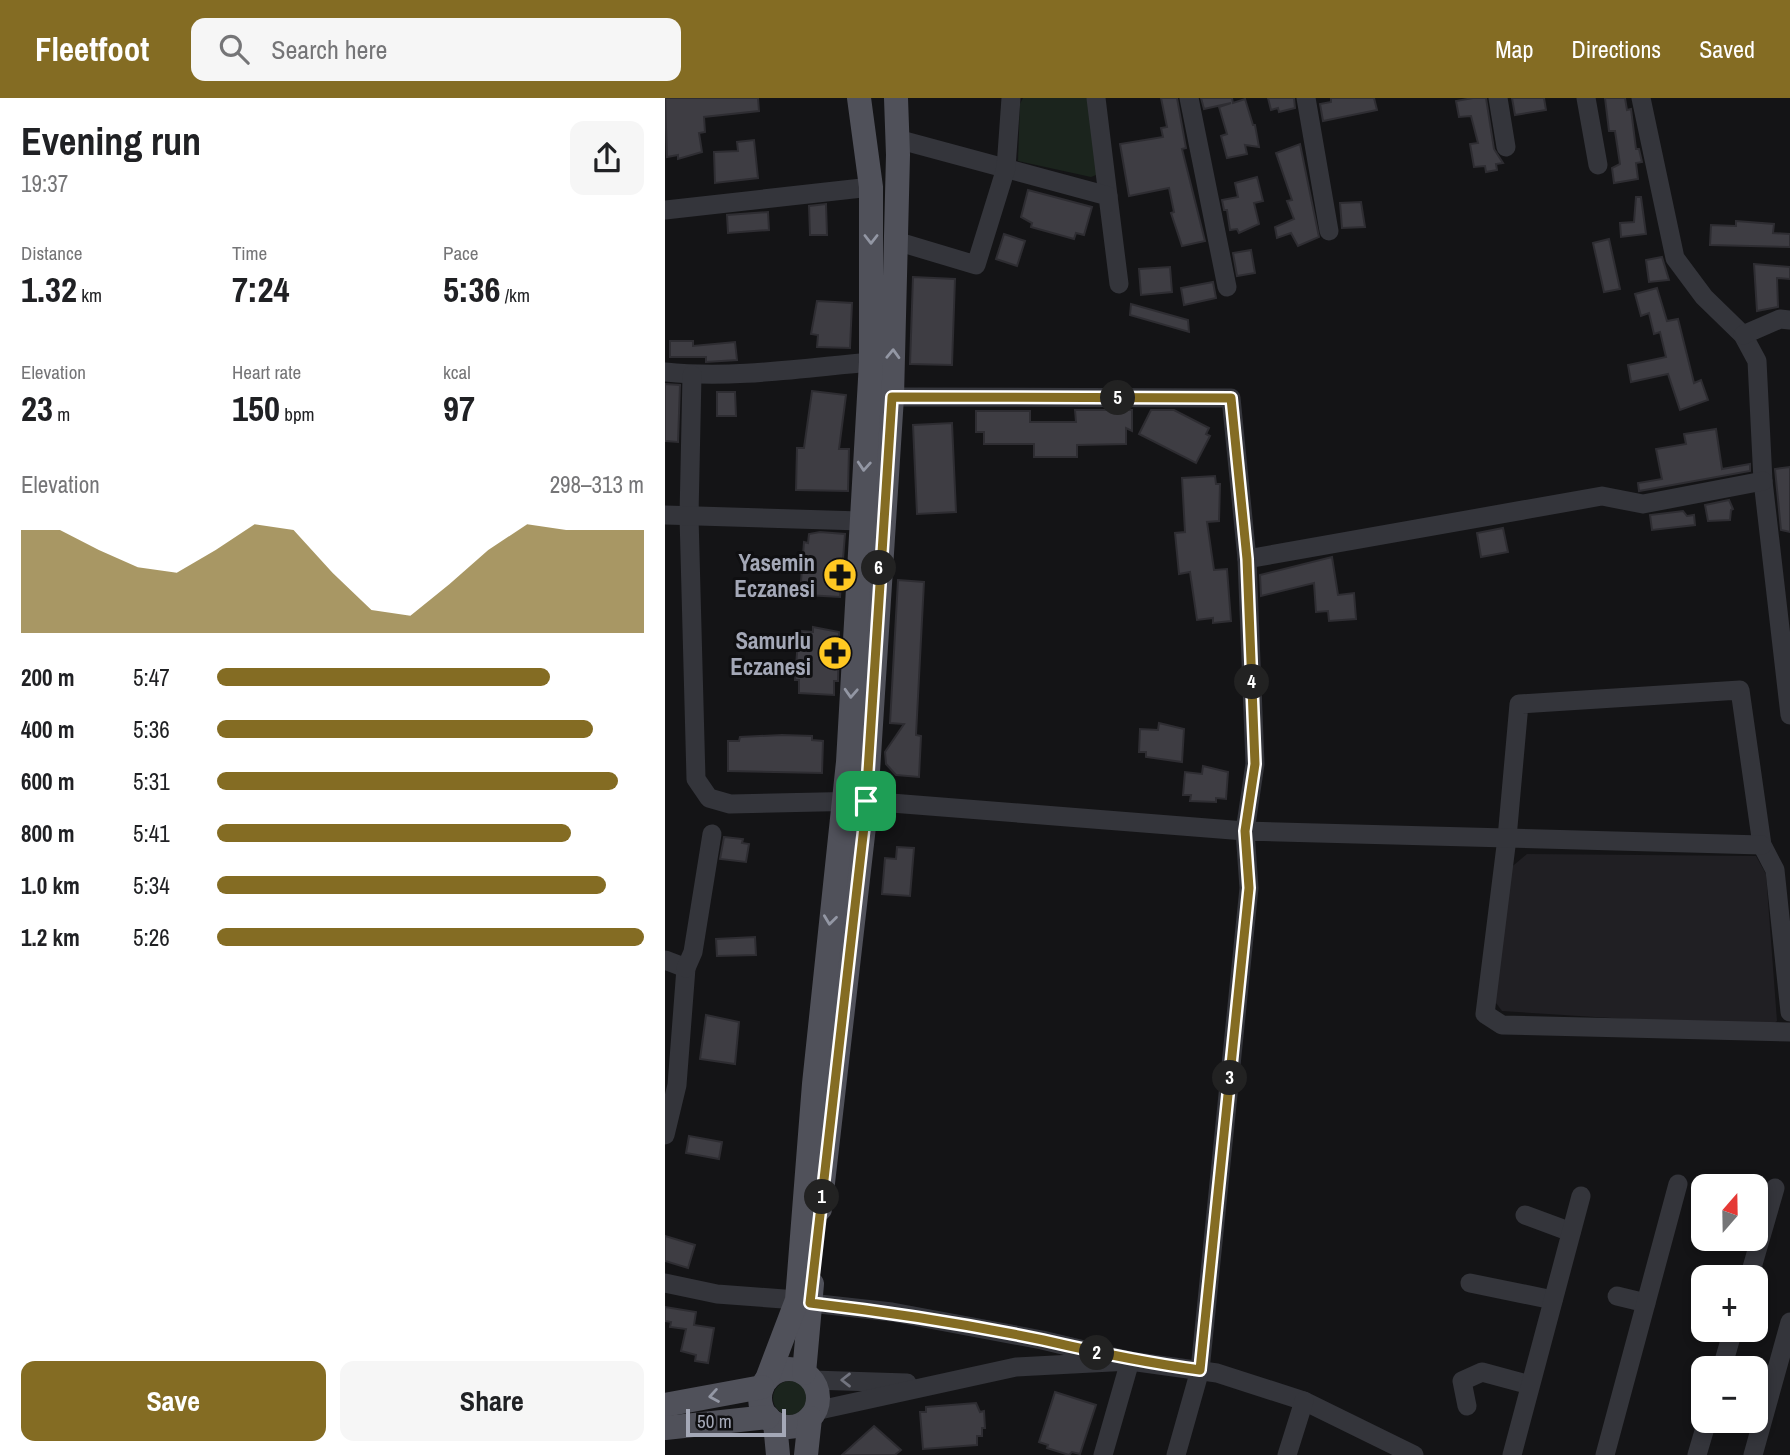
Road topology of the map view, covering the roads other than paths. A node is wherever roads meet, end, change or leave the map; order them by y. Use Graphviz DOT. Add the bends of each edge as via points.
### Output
graph roads {
  1 [pos="859,98"];
  2 [pos="896,98"];
  3 [pos="1011,98"];
  4 [pos="1096,98"];
  5 [pos="1189,98"];
  6 [pos="1306,98"];
  7 [pos="1498,98"];
  8 [pos="1585,98"];
  9 [pos="1640,98"];
  10 [pos="897,139"];
  11 [pos="1506,147"];
  12 [pos="1598,166"];
  13 [pos="1006,169"];
  14 [pos="871,187"];
  15 [pos="1108,196"];
  16 [pos="665,210"];
  17 [pos="1329,231"];
  18 [pos="896,241"];
  19 [pos="1119,284"];
  20 [pos="1227,287"];
  21 [pos="1790,320"];
  22 [pos="1743,335"];
  23 [pos="871,362"];
  24 [pos="665,372"];
  25 [pos="692,375"];
  26 [pos="892,397"];
  27 [pos="1763,481"];
  28 [pos="665,515"];
  29 [pos="689,516"];
  30 [pos="860,522"];
  31 [pos="1247,559"];
  32 [pos="1790,706"];
  33 [pos="855,801"];
  34 [pos="1245,831"];
  35 [pos="712,834"];
  36 [pos="1507,838"];
  37 [pos="1762,845"];
  38 [pos="665,960"];
  39 [pos="686,968"];
  40 [pos="1790,1012"];
  41 [pos="1790,1032"];
  42 [pos="665,1135"];
  43 [pos="1678,1184"];
  44 [pos="1775,1188"];
  45 [pos="1581,1196"];
  46 [pos="1525,1215"];
  47 [pos="1571,1231"];
  48 [pos="1753,1265"];
  49 [pos="665,1283"];
  50 [pos="1470,1283"];
  51 [pos="1617,1296"];
  52 [pos="1553,1300"];
  53 [pos="803,1301"];
  54 [pos="1646,1303"];
  55 [pos="1790,1322"];
  56 [pos="1130,1361"];
  57 [pos="1200,1370"];
  58 [pos="808,1377"];
  59 [pos="765,1383"];
  60 [pos="929,1384"];
  61 [pos="1530,1385"];
  62 [pos="1304,1401"];
  63 [pos="665,1405"];
  64 [pos="1467,1406"];
  65 [pos="813,1415"];
  66 [pos="771,1420"];
  67 [pos="665,1428"];
  68 [pos="1703,1433"];
  69 [pos="778,1455"];
  70 [pos="806,1455"];
  71 [pos="1103,1455"];
  72 [pos="1176,1455"];
  73 [pos="1287,1455"];
  74 [pos="1414,1455"];
  75 [pos="1512,1455"];
  76 [pos="1605,1455"];
  77 [pos="1697,1455"];
  78 [pos="1753,1455"];
  1 -- 14 [label="main road"];
  2 -- 10 [label="main road"];
  3 -- 13 [label="street"];
  4 -- 15 [label="street"];
  5 -- 20 [label="street"];
  6 -- 17 [label="street"];
  7 -- 11 [label="street"];
  8 -- 12 [label="street"];
  9 -- 22 [label="street" via="1675,258 1704,298"];
  10 -- 13 [label="street"];
  10 -- 18 [label="main road"];
  13 -- 15 [label="street"];
  13 -- 18 [label="street" via="976,265"];
  14 -- 16 [label="street"];
  14 -- 23 [label="main road, one-way"];
  15 -- 19 [label="street"];
  26 -- 18 [label="main road, one-way"];
  21 -- 22 [label="street" via="1780,319"];
  22 -- 27 [label="street" via="1757,361"];
  23 -- 25 [label="street"];
  23 -- 30 [label="main road, one-way"];
  24 -- 25 [label="street"];
  25 -- 29 [label="street"];
  26 -- 31 [label="street" via="1231,398"];
  26 -- 33 [label="main road"];
  27 -- 31 [label="street" via="1643,504 1602,496"];
  27 -- 32 [label="street"];
  28 -- 29 [label="street"];
  29 -- 30 [label="street"];
  29 -- 33 [label="street" via="696,779 709,798 730,804"];
  30 -- 33 [label="main road, one-way"];
  31 -- 34 [label="street" via="1255,764"];
  33 -- 34 [label="street"];
  33 -- 53 [label="main road" via="815,1070"];
  34 -- 36 [label="street"];
  34 -- 57 [label="street" via="1249,888"];
  35 -- 39 [label="street" via="693,952"];
  36 -- 37 [label="street"];
  36 -- 37 [label="street" via="1519,704 1739,690"];
  36 -- 41 [label="street" via="1485,1014 1502,1025"];
  37 -- 40 [label="street" via="1775,870"];
  38 -- 39 [label="street"];
  39 -- 42 [label="street" via="677,1085"];
  43 -- 54 [label="street"];
  44 -- 48 [label="street"];
  45 -- 47 [label="street"];
  46 -- 47 [label="street"];
  47 -- 52 [label="street"];
  49 -- 53 [label="street" via="717,1294"];
  50 -- 52 [label="street"];
  51 -- 54 [label="street"];
  52 -- 61 [label="street"];
  53 -- 56 [label="street" via="892,1312"];
  53 -- 58 [label="main road"];
  53 -- 59 [label="main road"];
  54 -- 76 [label="street"];
  55 -- 78 [label="street"];
  56 -- 57 [label="street"];
  56 -- 60 [label="street" via="1016,1367"];
  56 -- 71 [label="street"];
  57 -- 62 [label="street"];
  57 -- 72 [label="street"];
  58 -- 59 [label="main road" via="785,1369"];
  60 -- 58 [label="street, one-way"];
  58 -- 65 [label="main road" via="818,1395"];
  59 -- 63 [label="main road, one-way"];
  59 -- 66 [label="main road" via="761,1405"];
  60 -- 65 [label="street"];
  61 -- 64 [label="street" via="1482,1373 1462,1381"];
  61 -- 75 [label="street"];
  62 -- 73 [label="street"];
  62 -- 74 [label="street"];
  65 -- 66 [label="main road" via="795,1426"];
  65 -- 70 [label="main road"];
  66 -- 67 [label="main road"];
  66 -- 69 [label="main road"];
  68 -- 77 [label="street"];
}
